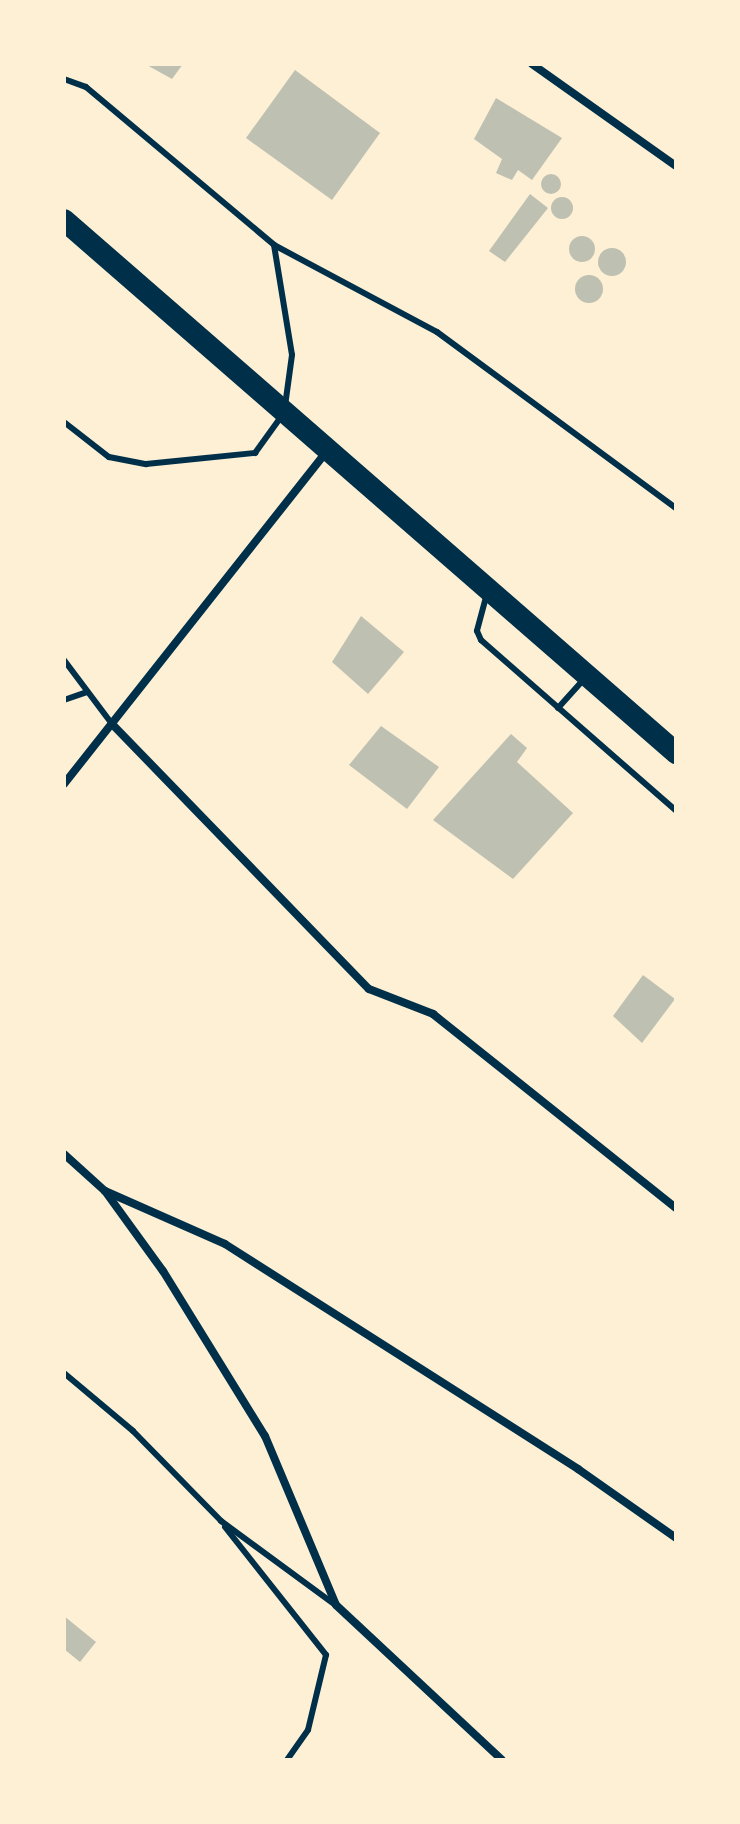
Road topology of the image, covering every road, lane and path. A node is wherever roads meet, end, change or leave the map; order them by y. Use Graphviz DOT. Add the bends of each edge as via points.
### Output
graph roads {
  1 [pos="532,64"];
  2 [pos="64,79"];
  3 [pos="676,166"];
  4 [pos="64,220"];
  5 [pos="274,245"];
  6 [pos="284,413"];
  7 [pos="64,422"];
  8 [pos="327,450"];
  9 [pos="676,508"];
  10 [pos="488,590"];
  11 [pos="64,660"];
  12 [pos="587,676"];
  13 [pos="87,692"];
  14 [pos="64,700"];
  15 [pos="558,708"];
  16 [pos="112,724"];
  17 [pos="676,753"];
  18 [pos="64,784"];
  19 [pos="676,811"];
  20 [pos="64,1154"];
  21 [pos="105,1191"];
  22 [pos="676,1208"];
  23 [pos="64,1373"];
  24 [pos="221,1521"];
  25 [pos="676,1538"];
  26 [pos="336,1605"];
  27 [pos="287,1760"];
  28 [pos="502,1760"];
  1 -- 3 [label="street"];
  2 -- 5 [label="lane" via="86,87"];
  4 -- 6 [label="highway"];
  5 -- 6 [label="lane" via="292,355"];
  5 -- 9 [label="lane" via="437,332"];
  6 -- 7 [label="lane" via="255,453 146,464 109,457"];
  6 -- 8 [label="highway"];
  8 -- 10 [label="highway"];
  8 -- 16 [label="street"];
  10 -- 12 [label="highway"];
  10 -- 15 [label="lane" via="477,631 481,640"];
  11 -- 13 [label="lane"];
  12 -- 15 [label="lane"];
  12 -- 17 [label="highway"];
  13 -- 14 [label="lane"];
  13 -- 16 [label="lane"];
  15 -- 19 [label="lane"];
  16 -- 18 [label="street"];
  16 -- 22 [label="street" via="369,989 433,1014"];
  20 -- 21 [label="street"];
  21 -- 25 [label="street" via="225,1244 578,1469"];
  21 -- 26 [label="street" via="163,1271 265,1436"];
  23 -- 24 [label="lane" via="133,1431"];
  24 -- 26 [label="lane"];
  24 -- 27 [label="lane" via="326,1655 308,1730"];
  26 -- 28 [label="street"];
}
